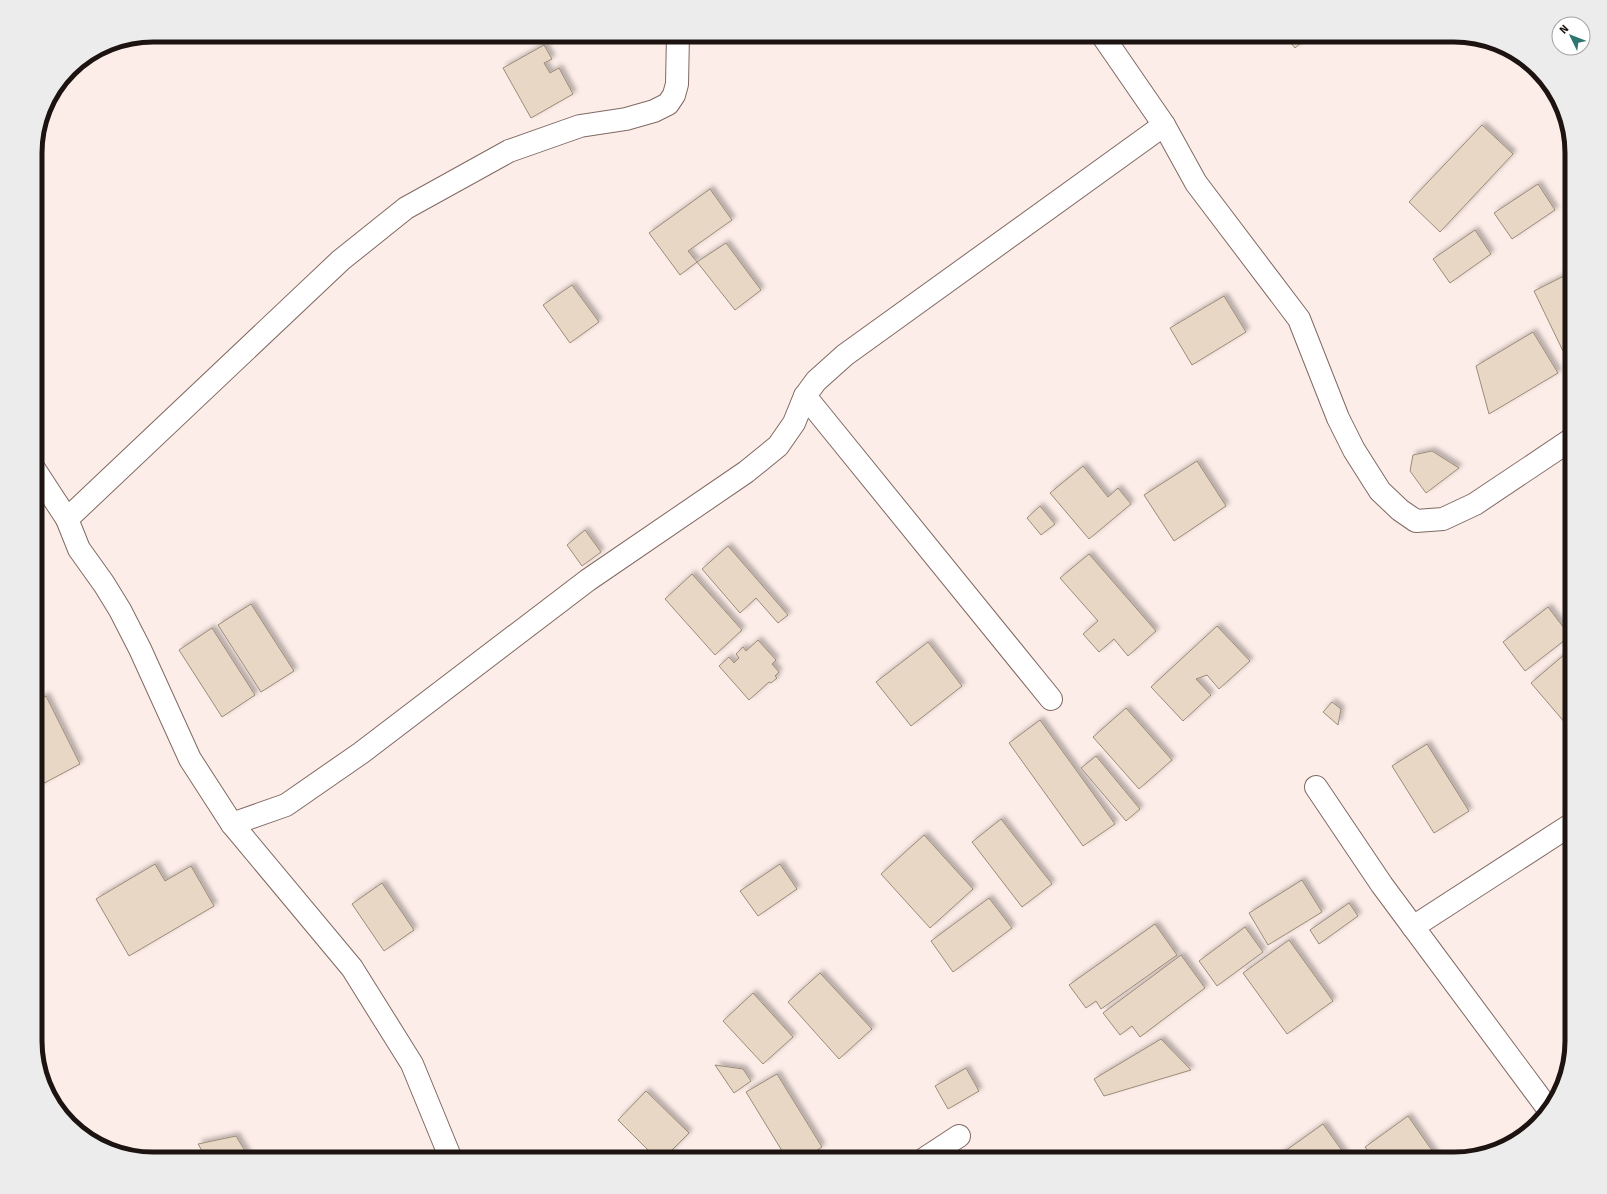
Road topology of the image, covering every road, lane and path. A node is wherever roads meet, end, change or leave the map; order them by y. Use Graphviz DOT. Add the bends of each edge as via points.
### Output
graph roads {
  1 [pos="678,42"];
  2 [pos="1107,42"];
  3 [pos="1164,125"];
  4 [pos="805,396"];
  5 [pos="1565,444"];
  6 [pos="42,480"];
  7 [pos="67,518"];
  8 [pos="1051,699"];
  9 [pos="1316,787"];
  10 [pos="232,824"];
  11 [pos="1565,829"];
  12 [pos="1413,927"];
  13 [pos="1545,1104"];
  14 [pos="959,1136"];
  15 [pos="448,1152"];
  16 [pos="935,1152"];
  1 -- 7 [label="street" via="677,84 668,104 626,119 580,126 509,151 406,208 341,260"];
  2 -- 3 [label="street"];
  3 -- 4 [label="street" via="845,355 816,381"];
  3 -- 5 [label="street" via="1196,182 1299,319 1338,418 1354,450 1380,491 1400,510 1416,521 1443,519 1475,504"];
  4 -- 8 [label="street"];
  4 -- 10 [label="street" via="794,423 778,446 746,472 588,580 362,753 286,805"];
  6 -- 7 [label="street"];
  7 -- 10 [label="street" via="79,549 120,610 140,649 190,759"];
  9 -- 12 [label="street"];
  10 -- 15 [label="street" via="352,968 412,1064"];
  11 -- 12 [label="street"];
  12 -- 13 [label="street"];
  14 -- 16 [label="street"];
}
